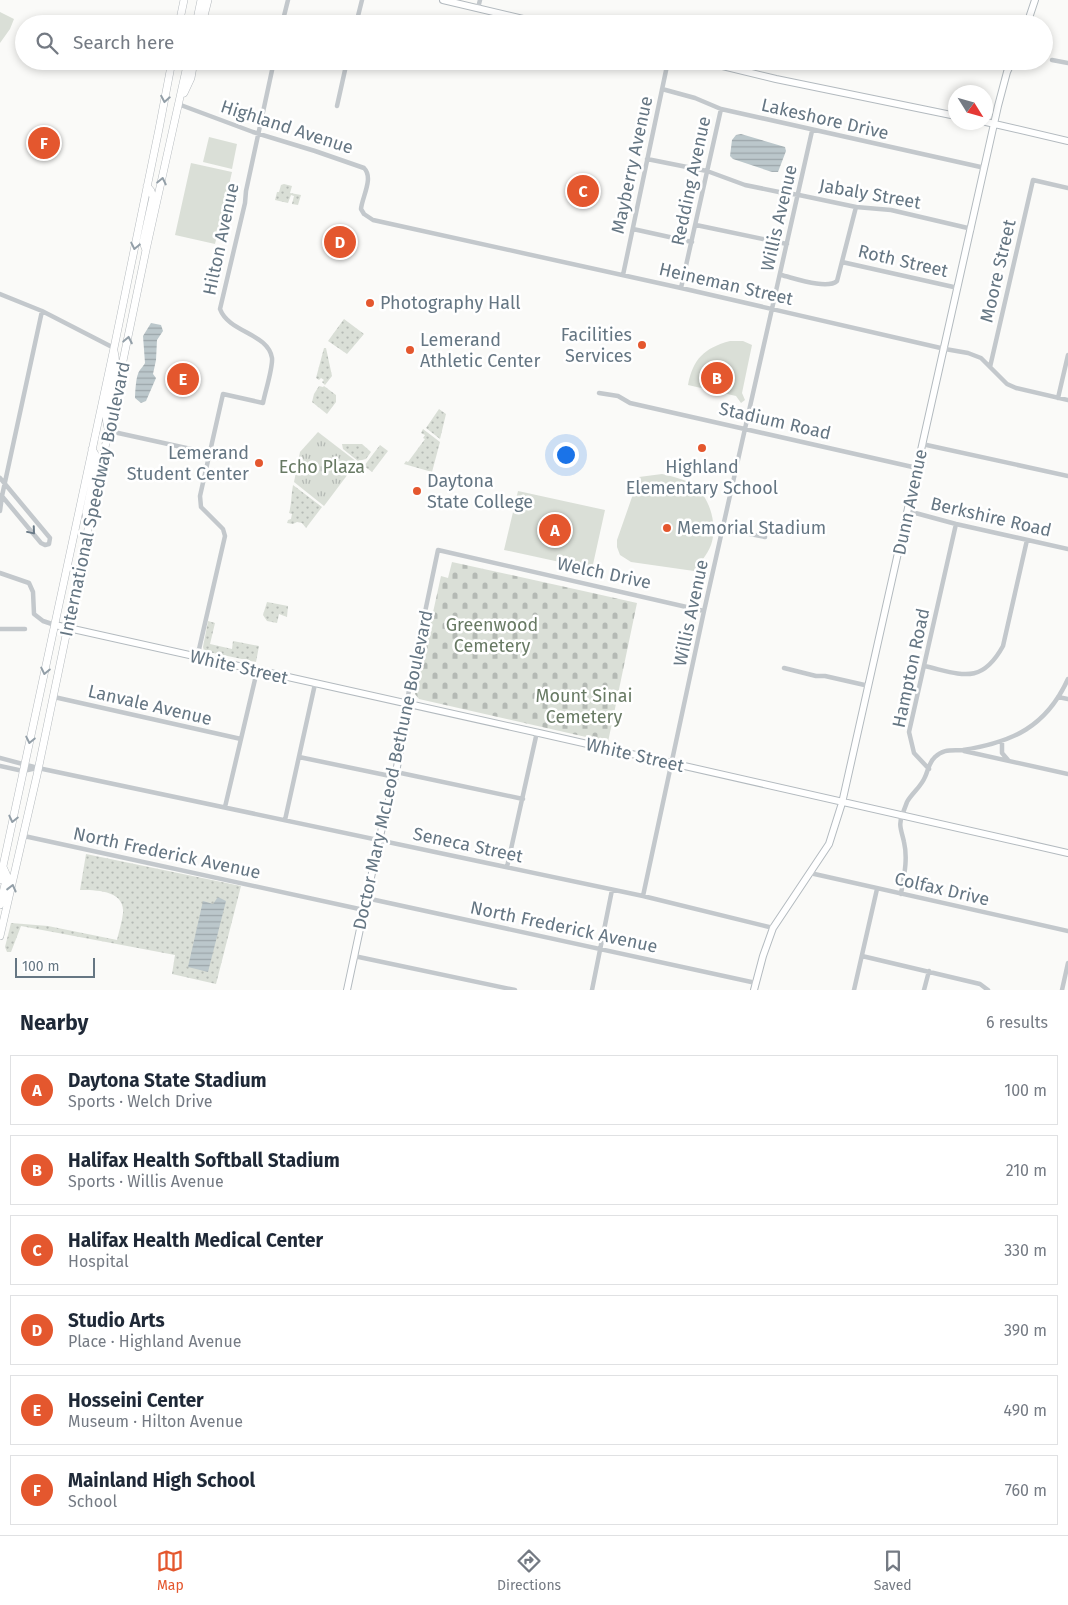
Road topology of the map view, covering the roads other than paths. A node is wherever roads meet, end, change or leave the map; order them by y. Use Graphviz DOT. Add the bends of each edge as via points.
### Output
graph roads {
  1 [pos="184,0"];
  2 [pos="201,0"];
  3 [pos="208,0"];
  4 [pos="288,0"];
  5 [pos="362,0"];
  6 [pos="443,0"];
  7 [pos="480,0"];
  8 [pos="1035,0"];
  9 [pos="478,8"];
  10 [pos="181,15"];
  11 [pos="198,15"];
  12 [pos="204,15"];
  13 [pos="284,15"];
  14 [pos="358,15"];
  15 [pos="507,15"];
  16 [pos="1030,15"];
  17 [pos="1053,60"];
  18 [pos="1068,63"];
  19 [pos="170,70"];
  20 [pos="186,70"];
  21 [pos="192,70"];
  22 [pos="272,70"];
  23 [pos="345,70"];
  24 [pos="666,70"];
  25 [pos="739,70"];
  26 [pos="1009,70"];
  27 [pos="662,89"];
  28 [pos="178,104"];
  29 [pos="337,106"];
  30 [pos="721,109"];
  31 [pos="948,114"];
  32 [pos="995,124"];
  33 [pos="812,131"];
  34 [pos="258,134"];
  35 [pos="1068,141"];
  36 [pos="647,159"];
  37 [pos="985,168"];
  38 [pos="706,171"];
  39 [pos="147,186"];
  40 [pos="1068,188"];
  41 [pos="799,195"];
  42 [pos="856,207"];
  43 [pos="367,217"];
  44 [pos="696,225"];
  45 [pos="633,229"];
  46 [pos="972,229"];
  47 [pos="692,242"];
  48 [pos="787,244"];
  49 [pos="146,250"];
  50 [pos="842,262"];
  51 [pos="623,275"];
  52 [pos="781,275"];
  53 [pos="681,288"];
  54 [pos="958,288"];
  55 [pos="0,294"];
  56 [pos="772,308"];
  57 [pos="42,311"];
  58 [pos="114,348"];
  59 [pos="945,350"];
  60 [pos="1068,355"];
  61 [pos="990,367"];
  62 [pos="599,392"];
  63 [pos="1058,398"];
  64 [pos="1068,400"];
  65 [pos="746,428"];
  66 [pos="109,431"];
  67 [pos="922,444"];
  68 [pos="92,450"];
  69 [pos="209,453"];
  70 [pos="917,468"];
  71 [pos="1068,476"];
  72 [pos="0,478"];
  73 [pos="5,484"];
  74 [pos="1,495"];
  75 [pos="0,511"];
  76 [pos="908,511"];
  77 [pos="956,524"];
  78 [pos="89,529"];
  79 [pos="724,529"];
  80 [pos="765,537"];
  81 [pos="1027,540"];
  82 [pos="1068,549"];
  83 [pos="438,550"];
  84 [pos="0,573"];
  85 [pos="704,611"];
  86 [pos="55,624"];
  87 [pos="68,628"];
  88 [pos="25,629"];
  89 [pos="0,630"];
  90 [pos="197,658"];
  91 [pos="924,666"];
  92 [pos="784,668"];
  93 [pos="257,671"];
  94 [pos="1068,679"];
  95 [pos="315,684"];
  96 [pos="869,686"];
  97 [pos="1058,697"];
  98 [pos="54,698"];
  99 [pos="1068,699"];
  100 [pos="409,704"];
  101 [pos="537,732"];
  102 [pos="240,739"];
  103 [pos="1002,741"];
  104 [pos="960,750"];
  105 [pos="299,757"];
  106 [pos="0,758"];
  107 [pos="1008,761"];
  108 [pos="25,763"];
  109 [pos="672,763"];
  110 [pos="0,766"];
  111 [pos="38,768"];
  112 [pos="928,769"];
  113 [pos="23,771"];
  114 [pos="1068,774"];
  115 [pos="395,775"];
  116 [pos="522,799"];
  117 [pos="842,803"];
  118 [pos="225,807"];
  119 [pos="901,816"];
  120 [pos="285,820"];
  121 [pos="24,836"];
  122 [pos="379,840"];
  123 [pos="1068,853"];
  124 [pos="3,867"];
  125 [pos="507,867"];
  126 [pos="810,873"];
  127 [pos="0,880"];
  128 [pos="877,889"];
  129 [pos="612,890"];
  130 [pos="901,894"];
  131 [pos="643,896"];
  132 [pos="366,898"];
  133 [pos="0,905"];
  134 [pos="364,910"];
  135 [pos="773,928"];
  136 [pos="1068,931"];
  137 [pos="0,936"];
  138 [pos="601,949"];
  139 [pos="354,956"];
  140 [pos="862,956"];
  141 [pos="1068,963"];
  142 [pos="928,971"];
  143 [pos="755,987"];
  144 [pos="347,990"];
  145 [pos="515,990"];
  146 [pos="592,990"];
  147 [pos="854,990"];
  148 [pos="924,990"];
  149 [pos="988,990"];
  150 [pos="1062,990"];
  1 -- 10 [label="main road"];
  2 -- 11 [label="main road"];
  3 -- 12 [label="main road"];
  4 -- 13 [label="street"];
  5 -- 14 [label="street"];
  6 -- 9 [label="street"];
  7 -- 9 [label="street"];
  8 -- 16 [label="street"];
  9 -- 15 [label="street"];
  17 -- 18 [label="street"];
  19 -- 39 [label="main road, International Speedway Boulevard, one-way"];
  20 -- 28 [label="main road, International Speedway Boulevard"];
  21 -- 28 [label="main road"];
  22 -- 34 [label="street"];
  23 -- 29 [label="street"];
  24 -- 27 [label="street, Mayberry Avenue"];
  25 -- 31 [label="street"];
  26 -- 32 [label="street, Dunn Avenue"];
  27 -- 30 [label="street, Lakeshore Drive"];
  27 -- 36 [label="street, Mayberry Avenue"];
  28 -- 34 [label="street, Highland Avenue"];
  49 -- 28 [label="main road, International Speedway Boulevard, one-way"];
  30 -- 33 [label="street, Lakeshore Drive"];
  30 -- 38 [label="street, Redding Avenue"];
  32 -- 35 [label="street"];
  32 -- 37 [label="street, Dunn Avenue"];
  33 -- 37 [label="street, Lakeshore Drive"];
  33 -- 41 [label="street, Willis Avenue"];
  34 -- 43 [label="street, Highland Avenue" via="364,168 369,177 361,209"];
  34 -- 69 [label="street, Hilton Avenue" via="220,309 228,322 269,349 272,365 263,403 223,394"];
  36 -- 38 [label="street, Jabaly Street"];
  36 -- 45 [label="street, Mayberry Avenue"];
  37 -- 46 [label="street, Dunn Avenue"];
  38 -- 41 [label="street, Jabaly Street" via="745,185"];
  38 -- 44 [label="street, Redding Avenue"];
  39 -- 49 [label="main road" via="153,197 143,242"];
  39 -- 58 [label="main road, International Speedway Boulevard, one-way"];
  40 -- 61 [label="street, Moore Street" via="1034,180"];
  41 -- 42 [label="street, Jabaly Street"];
  41 -- 48 [label="street, Willis Avenue"];
  42 -- 46 [label="street, Jabaly Street" via="891,210"];
  42 -- 50 [label="street"];
  43 -- 51 [label="street, Heineman Street"];
  44 -- 47 [label="street, Redding Avenue"];
  44 -- 48 [label="street"];
  45 -- 47 [label="street"];
  45 -- 51 [label="street, Mayberry Avenue"];
  46 -- 54 [label="street, Dunn Avenue"];
  47 -- 53 [label="street, Redding Avenue"];
  48 -- 52 [label="street, Willis Avenue"];
  66 -- 49 [label="main road, International Speedway Boulevard, one-way"];
  50 -- 52 [label="street" via="837,281 828,285"];
  50 -- 54 [label="street, Roth Street"];
  51 -- 53 [label="street, Heineman Street"];
  52 -- 56 [label="street, Willis Avenue"];
  53 -- 56 [label="street, Heineman Street"];
  54 -- 59 [label="street, Dunn Avenue"];
  55 -- 57 [label="street"];
  56 -- 59 [label="street, Heineman Street"];
  56 -- 65 [label="street, Willis Avenue"];
  57 -- 58 [label="street"];
  57 -- 73 [label="street"];
  58 -- 66 [label="main road" via="116,359 105,418"];
  58 -- 68 [label="main road, International Speedway Boulevard"];
  59 -- 61 [label="street, Heineman Street" via="968,353 981,358"];
  59 -- 67 [label="street, Dunn Avenue"];
  60 -- 63 [label="street"];
  61 -- 63 [label="street, Heineman Street" via="1007,384"];
  62 -- 65 [label="street, Stadium Road" via="618,396 630,403"];
  63 -- 64 [label="street, Heineman Street"];
  65 -- 70 [label="street, Stadium Road"];
  65 -- 79 [label="street, Willis Avenue"];
  66 -- 69 [label="street"];
  66 -- 78 [label="main road, International Speedway Boulevard"];
  67 -- 70 [label="street, Dunn Avenue"];
  67 -- 71 [label="street"];
  68 -- 78 [label="main road" via="97,460 86,513"];
  68 -- 86 [label="main road, International Speedway Boulevard"];
  69 -- 90 [label="street, Hilton Avenue" via="200,496 201,507 223,529 225,536"];
  70 -- 76 [label="street, Dunn Avenue"];
  72 -- 73 [label="street"];
  73 -- 74 [label="street"];
  74 -- 73 [label="street, one-way" via="42,542 49,544 50,538"];
  74 -- 75 [label="street"];
  76 -- 77 [label="street, Berkshire Road"];
  76 -- 96 [label="street, Dunn Avenue"];
  77 -- 81 [label="street, Berkshire Road"];
  77 -- 91 [label="street, Hampton Road"];
  78 -- 87 [label="main road, International Speedway Boulevard"];
  79 -- 80 [label="street"];
  79 -- 85 [label="street, Willis Avenue"];
  81 -- 82 [label="street, Berkshire Road"];
  81 -- 91 [label="street" via="1003,646 989,667 966,675"];
  83 -- 85 [label="street, Welch Drive"];
  83 -- 100 [label="street, Doctor Mary McLeod Bethune Boulevard" via="411,679"];
  84 -- 86 [label="street" via="29,583 34,614"];
  85 -- 109 [label="street, Willis Avenue"];
  86 -- 87 [label="street, White Street"];
  86 -- 108 [label="main road, International Speedway Boulevard, one-way"];
  87 -- 90 [label="street, White Street"];
  87 -- 98 [label="main road, International Speedway Boulevard"];
  88 -- 89 [label="street"];
  90 -- 93 [label="street, White Street"];
  91 -- 112 [label="street, Hampton Road" via="909,732 914,754"];
  92 -- 96 [label="street"];
  93 -- 95 [label="street, White Street"];
  93 -- 102 [label="street"];
  94 -- 97 [label="street"];
  95 -- 100 [label="street, White Street"];
  95 -- 105 [label="street"];
  96 -- 117 [label="street, Dunn Avenue"];
  97 -- 99 [label="street"];
  97 -- 103 [label="street" via="1031,727"];
  98 -- 102 [label="street, Lanvale Avenue"];
  98 -- 111 [label="main road, International Speedway Boulevard"];
  100 -- 101 [label="street, White Street"];
  100 -- 115 [label="street, Doctor Mary McLeod Bethune Boulevard"];
  101 -- 109 [label="street, White Street"];
  101 -- 116 [label="street"];
  102 -- 118 [label="street"];
  103 -- 104 [label="street"];
  103 -- 107 [label="street" via="1002,753"];
  104 -- 107 [label="street"];
  104 -- 112 [label="street" via="946,750 935,757"];
  105 -- 115 [label="street"];
  105 -- 120 [label="street"];
  106 -- 108 [label="street"];
  107 -- 114 [label="street"];
  108 -- 111 [label="street"];
  108 -- 113 [label="main road, International Speedway Boulevard"];
  109 -- 117 [label="street, White Street"];
  109 -- 131 [label="street, Willis Avenue"];
  110 -- 113 [label="street"];
  111 -- 113 [label="street"];
  111 -- 118 [label="street, Seneca Street"];
  111 -- 121 [label="main road, International Speedway Boulevard"];
  112 -- 119 [label="street"];
  113 -- 124 [label="main road, International Speedway Boulevard, one-way"];
  115 -- 116 [label="street"];
  115 -- 122 [label="street, Doctor Mary McLeod Bethune Boulevard"];
  116 -- 125 [label="street"];
  117 -- 119 [label="street, White Street"];
  117 -- 126 [label="street, Dunn Avenue" via="829,844"];
  118 -- 120 [label="street, Seneca Street"];
  119 -- 123 [label="street, White Street"];
  119 -- 130 [label="street" via="906,861"];
  120 -- 122 [label="street, Seneca Street"];
  121 -- 134 [label="street, North Frederick Avenue"];
  137 -- 121 [label="main road, International Speedway Boulevard, one-way"];
  122 -- 125 [label="street, Seneca Street"];
  122 -- 132 [label="street, Doctor Mary McLeod Bethune Boulevard"];
  124 -- 127 [label="main road, International Speedway Boulevard"];
  124 -- 133 [label="main road" via="7,876"];
  125 -- 129 [label="street, Seneca Street"];
  126 -- 128 [label="street, Colfax Drive"];
  126 -- 135 [label="street, Dunn Avenue"];
  128 -- 130 [label="street, Colfax Drive"];
  128 -- 140 [label="street"];
  129 -- 131 [label="street, Seneca Street"];
  129 -- 138 [label="street"];
  130 -- 136 [label="street, Colfax Drive"];
  131 -- 135 [label="street, Seneca Street"];
  132 -- 134 [label="street, Doctor Mary McLeod Bethune Boulevard"];
  132 -- 138 [label="street, North Frederick Avenue"];
  134 -- 139 [label="street, Doctor Mary McLeod Bethune Boulevard"];
  135 -- 143 [label="street, Dunn Avenue"];
  138 -- 143 [label="street, North Frederick Avenue"];
  138 -- 146 [label="street"];
  139 -- 144 [label="street, Doctor Mary McLeod Bethune Boulevard"];
  139 -- 145 [label="street"];
  140 -- 142 [label="street"];
  140 -- 147 [label="street"];
  141 -- 150 [label="street"];
  142 -- 148 [label="street"];
  142 -- 149 [label="street" via="980,984"];
}
